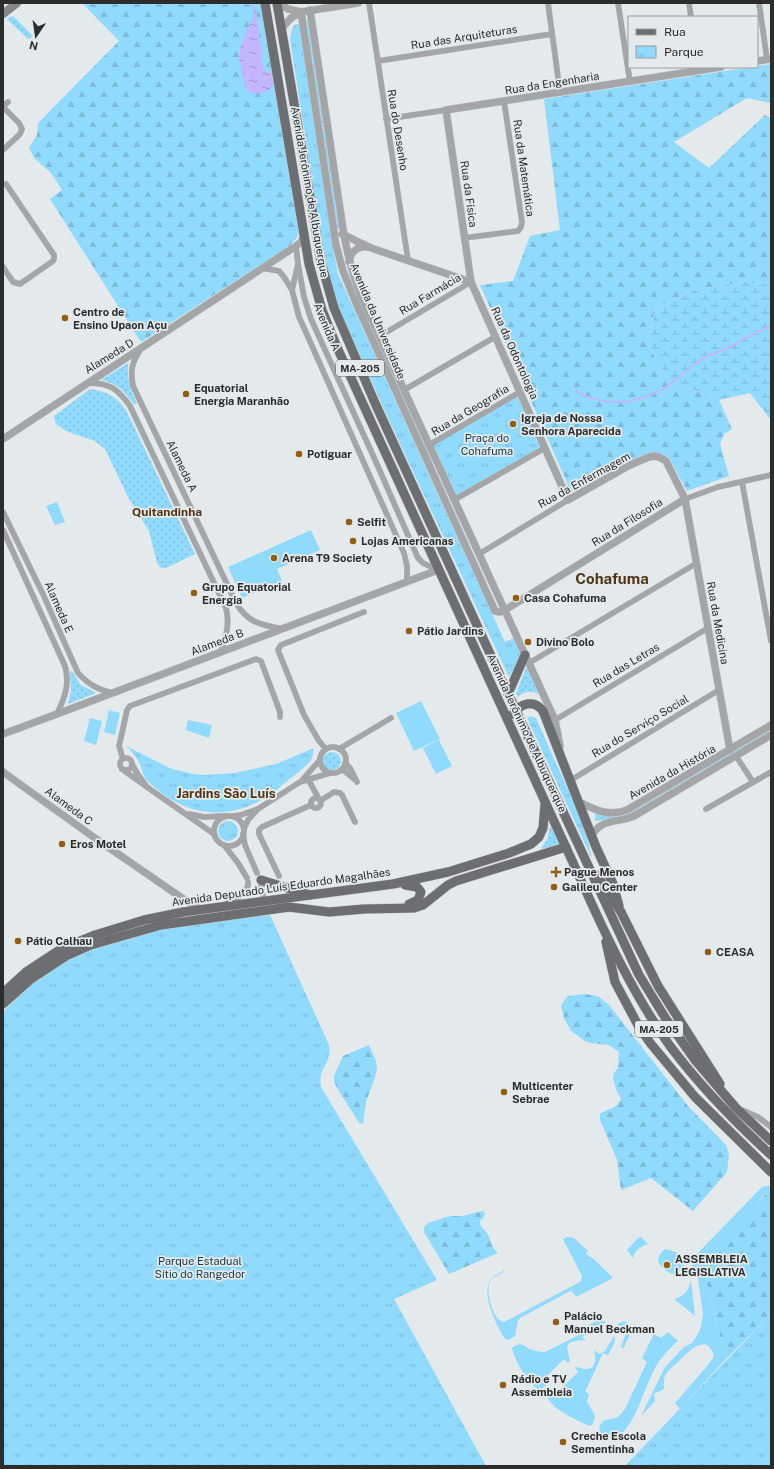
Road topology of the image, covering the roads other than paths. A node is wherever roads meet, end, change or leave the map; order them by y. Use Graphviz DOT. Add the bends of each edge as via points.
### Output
graph roads {
  1 [pos="17,3"];
  2 [pos="265,3"];
  3 [pos="278,3"];
  4 [pos="358,3"];
  5 [pos="369,3"];
  6 [pos="548,3"];
  7 [pos="618,3"];
  8 [pos="689,3"];
  9 [pos="759,3"];
  10 [pos="310,10"];
  11 [pos="302,12"];
  12 [pos="3,14"];
  13 [pos="691,16"];
  14 [pos="282,28"];
  15 [pos="552,34"];
  16 [pos="769,59"];
  17 [pos="378,61"];
  18 [pos="758,61"];
  19 [pos="710,68"];
  20 [pos="698,69"];
  21 [pos="630,82"];
  22 [pos="560,92"];
  23 [pos="504,101"];
  24 [pos="8,102"];
  25 [pos="3,107"];
  26 [pos="446,110"];
  27 [pos="386,119"];
  28 [pos="3,150"];
  29 [pos="6,184"];
  30 [pos="335,234"];
  31 [pos="304,235"];
  32 [pos="344,235"];
  33 [pos="464,238"];
  34 [pos="296,246"];
  35 [pos="371,248"];
  36 [pos="408,260"];
  37 [pos="340,262"];
  38 [pos="349,262"];
  39 [pos="298,264"];
  40 [pos="3,267"];
  41 [pos="262,268"];
  42 [pos="471,282"];
  43 [pos="292,290"];
  44 [pos="380,336"];
  45 [pos="495,337"];
  46 [pos="140,350"];
  47 [pos="87,383"];
  48 [pos="404,390"];
  49 [pos="520,392"];
  50 [pos="3,439"];
  51 [pos="429,445"];
  52 [pos="545,448"];
  53 [pos="376,462"];
  54 [pos="366,466"];
  55 [pos="439,466"];
  56 [pos="431,470"];
  57 [pos="771,475"];
  58 [pos="445,479"];
  59 [pos="437,482"];
  60 [pos="742,482"];
  61 [pos="685,499"];
  62 [pos="454,500"];
  63 [pos="568,500"];
  64 [pos="3,512"];
  65 [pos="3,530"];
  66 [pos="479,554"];
  67 [pos="25,557"];
  68 [pos="17,560"];
  69 [pos="697,563"];
  70 [pos="438,570"];
  71 [pos="407,582"];
  72 [pos="42,592"];
  73 [pos="34,596"];
  74 [pos="505,610"];
  75 [pos="364,612"];
  76 [pos="708,628"];
  77 [pos="283,629"];
  78 [pos="771,641"];
  79 [pos="220,653"];
  80 [pos="527,659"];
  81 [pos="719,690"];
  82 [pos="114,693"];
  83 [pos="508,694"];
  84 [pos="516,710"];
  85 [pos="57,714"];
  86 [pos="280,717"];
  87 [pos="391,718"];
  88 [pos="555,720"];
  89 [pos="508,722"];
  90 [pos="771,725"];
  91 [pos="3,734"];
  92 [pos="771,735"];
  93 [pos="326,749"];
  94 [pos="339,749"];
  95 [pos="730,750"];
  96 [pos="736,756"];
  97 [pos="123,759"];
  98 [pos="320,760"];
  99 [pos="563,761"];
  100 [pos="345,763"];
  101 [pos="132,764"];
  102 [pos="122,769"];
  103 [pos="342,769"];
  104 [pos="3,772"];
  105 [pos="771,772"];
  106 [pos="330,773"];
  107 [pos="308,779"];
  108 [pos="571,780"];
  109 [pos="300,782"];
  110 [pos="753,782"];
  111 [pos="147,787"];
  112 [pos="320,800"];
  113 [pos="546,802"];
  114 [pos="579,802"];
  115 [pos="258,809"];
  116 [pos="706,809"];
  117 [pos="183,812"];
  118 [pos="604,813"];
  119 [pos="228,816"];
  120 [pos="355,822"];
  121 [pos="605,823"];
  122 [pos="243,832"];
  123 [pos="214,834"];
  124 [pos="592,835"];
  125 [pos="224,845"];
  126 [pos="566,847"];
  127 [pos="581,852"];
  128 [pos="259,876"];
  129 [pos="279,876"];
  130 [pos="368,888"];
  131 [pos="313,896"];
  132 [pos="182,898"];
  133 [pos="264,902"];
  134 [pos="221,907"];
  135 [pos="201,910"];
  136 [pos="183,912"];
  137 [pos="329,912"];
  138 [pos="620,912"];
  139 [pos="601,925"];
  140 [pos="3,993"];
  141 [pos="3,1004"];
  142 [pos="736,1108"];
  143 [pos="771,1126"];
  144 [pos="771,1141"];
  145 [pos="771,1155"];
  146 [pos="771,1172"];
  1 -- 12 [label="main road"];
  2 -- 31 [label="main road, Avenida Jerônimo de Albuquerque / MA-205"];
  3 -- 11 [label="street" via="288,10"];
  3 -- 14 [label="main road, Avenida Jerônimo de Albuquerque / MA-205"];
  4 -- 10 [label="street"];
  5 -- 17 [label="street, Rua do Desenho"];
  6 -- 15 [label="street"];
  7 -- 21 [label="street"];
  8 -- 13 [label="street"];
  9 -- 16 [label="street"];
  10 -- 11 [label="street"];
  10 -- 32 [label="street, Avenida da Universidade"];
  11 -- 14 [label="street" via="293,16"];
  11 -- 30 [label="street, Avenida da Universidade"];
  14 -- 83 [label="main road, Avenida Jerônimo de Albuquerque / MA-205" via="321,262 334,308"];
  15 -- 17 [label="street, Rua das Arquiteturas"];
  15 -- 22 [label="street"];
  16 -- 18 [label="street"];
  17 -- 27 [label="street, Rua do Desenho"];
  19 -- 20 [label="street, Rua da Engenharia"];
  20 -- 21 [label="street, Rua da Engenharia"];
  21 -- 22 [label="street, Rua da Engenharia"];
  22 -- 23 [label="street, Rua da Engenharia"];
  23 -- 26 [label="street, Rua da Engenharia"];
  23 -- 33 [label="street, Rua da Matemática" via="521,227 518,231"];
  24 -- 25 [label="street"];
  25 -- 28 [label="street" via="22,129"];
  26 -- 27 [label="street, Rua da Engenharia"];
  26 -- 33 [label="street, Rua da Física"];
  27 -- 36 [label="street, Rua do Desenho"];
  29 -- 40 [label="street" via="54,255 54,259 19,284 13,282"];
  30 -- 32 [label="street"];
  30 -- 37 [label="street, Avenida da Universidade"];
  31 -- 34 [label="street, Alameda D"];
  31 -- 70 [label="main road, Avenida Jerônimo de Albuquerque / MA-205" via="309,264 325,320"];
  32 -- 35 [label="street"];
  32 -- 38 [label="street, Avenida da Universidade"];
  33 -- 42 [label="street, Rua da Física"];
  34 -- 39 [label="street, Avenida A"];
  34 -- 41 [label="street, Alameda D"];
  35 -- 36 [label="street"];
  35 -- 38 [label="street" via="362,247 352,252"];
  36 -- 42 [label="street"];
  37 -- 38 [label="street"];
  37 -- 56 [label="street, Avenida da Universidade"];
  38 -- 44 [label="street, Avenida da Universidade" via="361,296"];
  39 -- 43 [label="street, Avenida A"];
  39 -- 53 [label="street, Avenida A" via="311,319"];
  41 -- 43 [label="street, Avenida A" via="279,272"];
  41 -- 46 [label="street, Alameda D"];
  42 -- 44 [label="street, Rua Farmácia"];
  42 -- 45 [label="street, Rua da Odontologia"];
  43 -- 54 [label="street, Avenida A" via="299,317"];
  44 -- 48 [label="street, Avenida da Universidade"];
  45 -- 48 [label="street"];
  45 -- 49 [label="street, Rua da Odontologia"];
  46 -- 47 [label="street, Alameda D"];
  46 -- 77 [label="street, Alameda A" via="132,365 133,386 236,603 245,615 254,621"];
  47 -- 50 [label="street, Alameda D"];
  47 -- 79 [label="street, Alameda A" via="112,387 130,406 226,608 228,626"];
  48 -- 51 [label="street, Avenida da Universidade"];
  49 -- 51 [label="street, Rua da Geografia"];
  49 -- 52 [label="street, Rua da Odontologia"];
  51 -- 55 [label="street, Avenida da Universidade"];
  52 -- 62 [label="street"];
  52 -- 63 [label="street, Rua da Odontologia"];
  53 -- 54 [label="street"];
  53 -- 70 [label="street, Avenida A" via="418,558"];
  54 -- 71 [label="street, Avenida A" via="404,553"];
  55 -- 56 [label="street"];
  55 -- 58 [label="street, Avenida da Universidade"];
  56 -- 59 [label="street, Avenida da Universidade"];
  57 -- 60 [label="street, Rua da Filosofia"];
  58 -- 59 [label="street"];
  58 -- 62 [label="street, Avenida da Universidade"];
  59 -- 74 [label="street, Avenida da Universidade" via="493,608 498,612"];
  60 -- 61 [label="street, Rua da Filosofia" via="718,487"];
  60 -- 78 [label="street"];
  61 -- 63 [label="street, Rua da Enfermagem" via="666,461 654,456 630,465"];
  61 -- 69 [label="street, Rua da Medicina"];
  61 -- 74 [label="street, Rua da Filosofia"];
  62 -- 66 [label="street, Avenida da Universidade"];
  63 -- 66 [label="street, Rua da Enfermagem"];
  64 -- 67 [label="street, Alameda E"];
  65 -- 68 [label="street, Alameda E"];
  66 -- 74 [label="street, Avenida da Universidade"];
  67 -- 68 [label="street" via="20,556"];
  67 -- 72 [label="street, Alameda E"];
  68 -- 73 [label="street, Alameda E"];
  69 -- 76 [label="street, Rua da Medicina"];
  69 -- 80 [label="street"];
  70 -- 71 [label="street, Alameda B"];
  70 -- 89 [label="main road, Avenida Jerônimo de Albuquerque / MA-205"];
  71 -- 77 [label="street, Alameda B"];
  72 -- 73 [label="street"];
  72 -- 82 [label="street, Alameda E" via="78,673 93,687"];
  73 -- 85 [label="street, Alameda E" via="67,674 67,689"];
  74 -- 80 [label="street, Avenida da Universidade"];
  75 -- 93 [label="street" via="281,645 278,650 304,715"];
  76 -- 81 [label="street, Rua da Medicina"];
  76 -- 88 [label="street, Rua das Letras"];
  77 -- 79 [label="street, Alameda B"];
  79 -- 82 [label="street, Alameda B"];
  80 -- 83 [label="main road"];
  80 -- 88 [label="street, Avenida da Universidade"];
  81 -- 95 [label="street, Rua da Medicina"];
  81 -- 108 [label="street, Rua do Serviço Social"];
  82 -- 85 [label="street, Alameda B"];
  83 -- 84 [label="main road, Avenida Jerônimo de Albuquerque / MA-205"];
  84 -- 89 [label="main road"];
  84 -- 99 [label="main road, Avenida da Universidade" via="528,704 541,708"];
  84 -- 127 [label="main road, Avenida Jerônimo de Albuquerque / MA-205"];
  85 -- 91 [label="street, Alameda B"];
  86 -- 97 [label="street" via="261,661 256,659 130,706 119,746"];
  87 -- 94 [label="street"];
  88 -- 99 [label="street, Avenida da Universidade"];
  89 -- 113 [label="main road, Avenida Jerônimo de Albuquerque / MA-205"];
  90 -- 95 [label="street, Avenida da História"];
  92 -- 96 [label="street, Avenida da História"];
  93 -- 94 [label="street"];
  93 -- 98 [label="street"];
  94 -- 100 [label="street" via="344,754"];
  95 -- 118 [label="street, Avenida da História" via="633,807 616,814"];
  96 -- 110 [label="street"];
  96 -- 121 [label="street, Avenida da História" via="634,816"];
  97 -- 101 [label="street" via="129,759"];
  97 -- 102 [label="street" via="120,764"];
  98 -- 106 [label="street" via="322,768"];
  98 -- 109 [label="street"];
  99 -- 108 [label="main road, Avenida da Universidade"];
  100 -- 103 [label="street"];
  100 -- 103 [label="street" via="356,782"];
  101 -- 102 [label="street" via="128,770"];
  101 -- 111 [label="street"];
  102 -- 111 [label="street"];
  103 -- 106 [label="street"];
  104 -- 132 [label="street, Alameda C"];
  105 -- 110 [label="street"];
  106 -- 107 [label="street"];
  107 -- 109 [label="street"];
  107 -- 112 [label="street"];
  108 -- 114 [label="main road, Avenida da Universidade"];
  109 -- 115 [label="street"];
  110 -- 116 [label="street"];
  111 -- 117 [label="street"];
  112 -- 120 [label="street" via="334,792 340,793"];
  112 -- 129 [label="street" via="313,798 311,805 259,830"];
  113 -- 126 [label="main road, Avenida Jerônimo de Albuquerque / MA-205"];
  113 -- 130 [label="main road, Avenida Deputado Luís Eduardo Magalhães" via="541,834 524,848 448,872"];
  114 -- 118 [label="street, Avenida da História"];
  114 -- 124 [label="main road, Avenida da Universidade"];
  115 -- 119 [label="street"];
  115 -- 122 [label="street" via="248,820"];
  117 -- 119 [label="street" via="196,816"];
  117 -- 123 [label="street"];
  118 -- 121 [label="street"];
  119 -- 122 [label="street" via="239,821"];
  119 -- 123 [label="street" via="221,818 215,825"];
  121 -- 124 [label="street" via="596,828"];
  122 -- 125 [label="street" via="238,842"];
  122 -- 128 [label="street" via="245,845"];
  123 -- 125 [label="street"];
  124 -- 138 [label="main road, Avenida da Universidade" via="613,884"];
  125 -- 134 [label="street" via="248,880 248,887 245,892"];
  126 -- 137 [label="main road, Avenida Deputado Luís Eduardo Magalhães" via="456,881 418,907"];
  126 -- 139 [label="main road, Avenida Jerônimo de Albuquerque / MA-205"];
  127 -- 138 [label="main road"];
  127 -- 142 [label="main road, Avenida Jerônimo de Albuquerque / MA-205" via="644,984 681,1041"];
  128 -- 131 [label="main road"];
  128 -- 133 [label="street"];
  130 -- 131 [label="main road, Avenida Deputado Luís Eduardo Magalhães"];
  130 -- 137 [label="main road" via="410,885 419,888 421,894 412,904"];
  131 -- 133 [label="main road, Avenida Deputado Luís Eduardo Magalhães"];
  132 -- 135 [label="street, Alameda C"];
  132 -- 136 [label="street" via="186,905"];
  133 -- 134 [label="main road, Avenida Deputado Luís Eduardo Magalhães"];
  134 -- 135 [label="main road, Avenida Deputado Luís Eduardo Magalhães"];
  135 -- 136 [label="main road, Avenida Deputado Luís Eduardo Magalhães"];
  136 -- 140 [label="main road, Avenida Deputado Luís Eduardo Magalhães" via="144,920 60,949 22,975"];
  137 -- 141 [label="main road, Avenida Deputado Luís Eduardo Magalhães" via="289,907 177,922 137,932 91,945 66,956 31,979"];
  138 -- 142 [label="main road, Avenida Jerônimo de Albuquerque" via="658,986"];
  139 -- 145 [label="main road, Avenida Jerônimo de Albuquerque / MA-205" via="626,975 668,1044 716,1102"];
  139 -- 146 [label="main road, MA-205" via="615,982 639,1027 695,1097"];
  142 -- 143 [label="street" via="758,1117"];
  142 -- 144 [label="main road, Avenida Jerônimo de Albuquerque / MA-205"];
}
